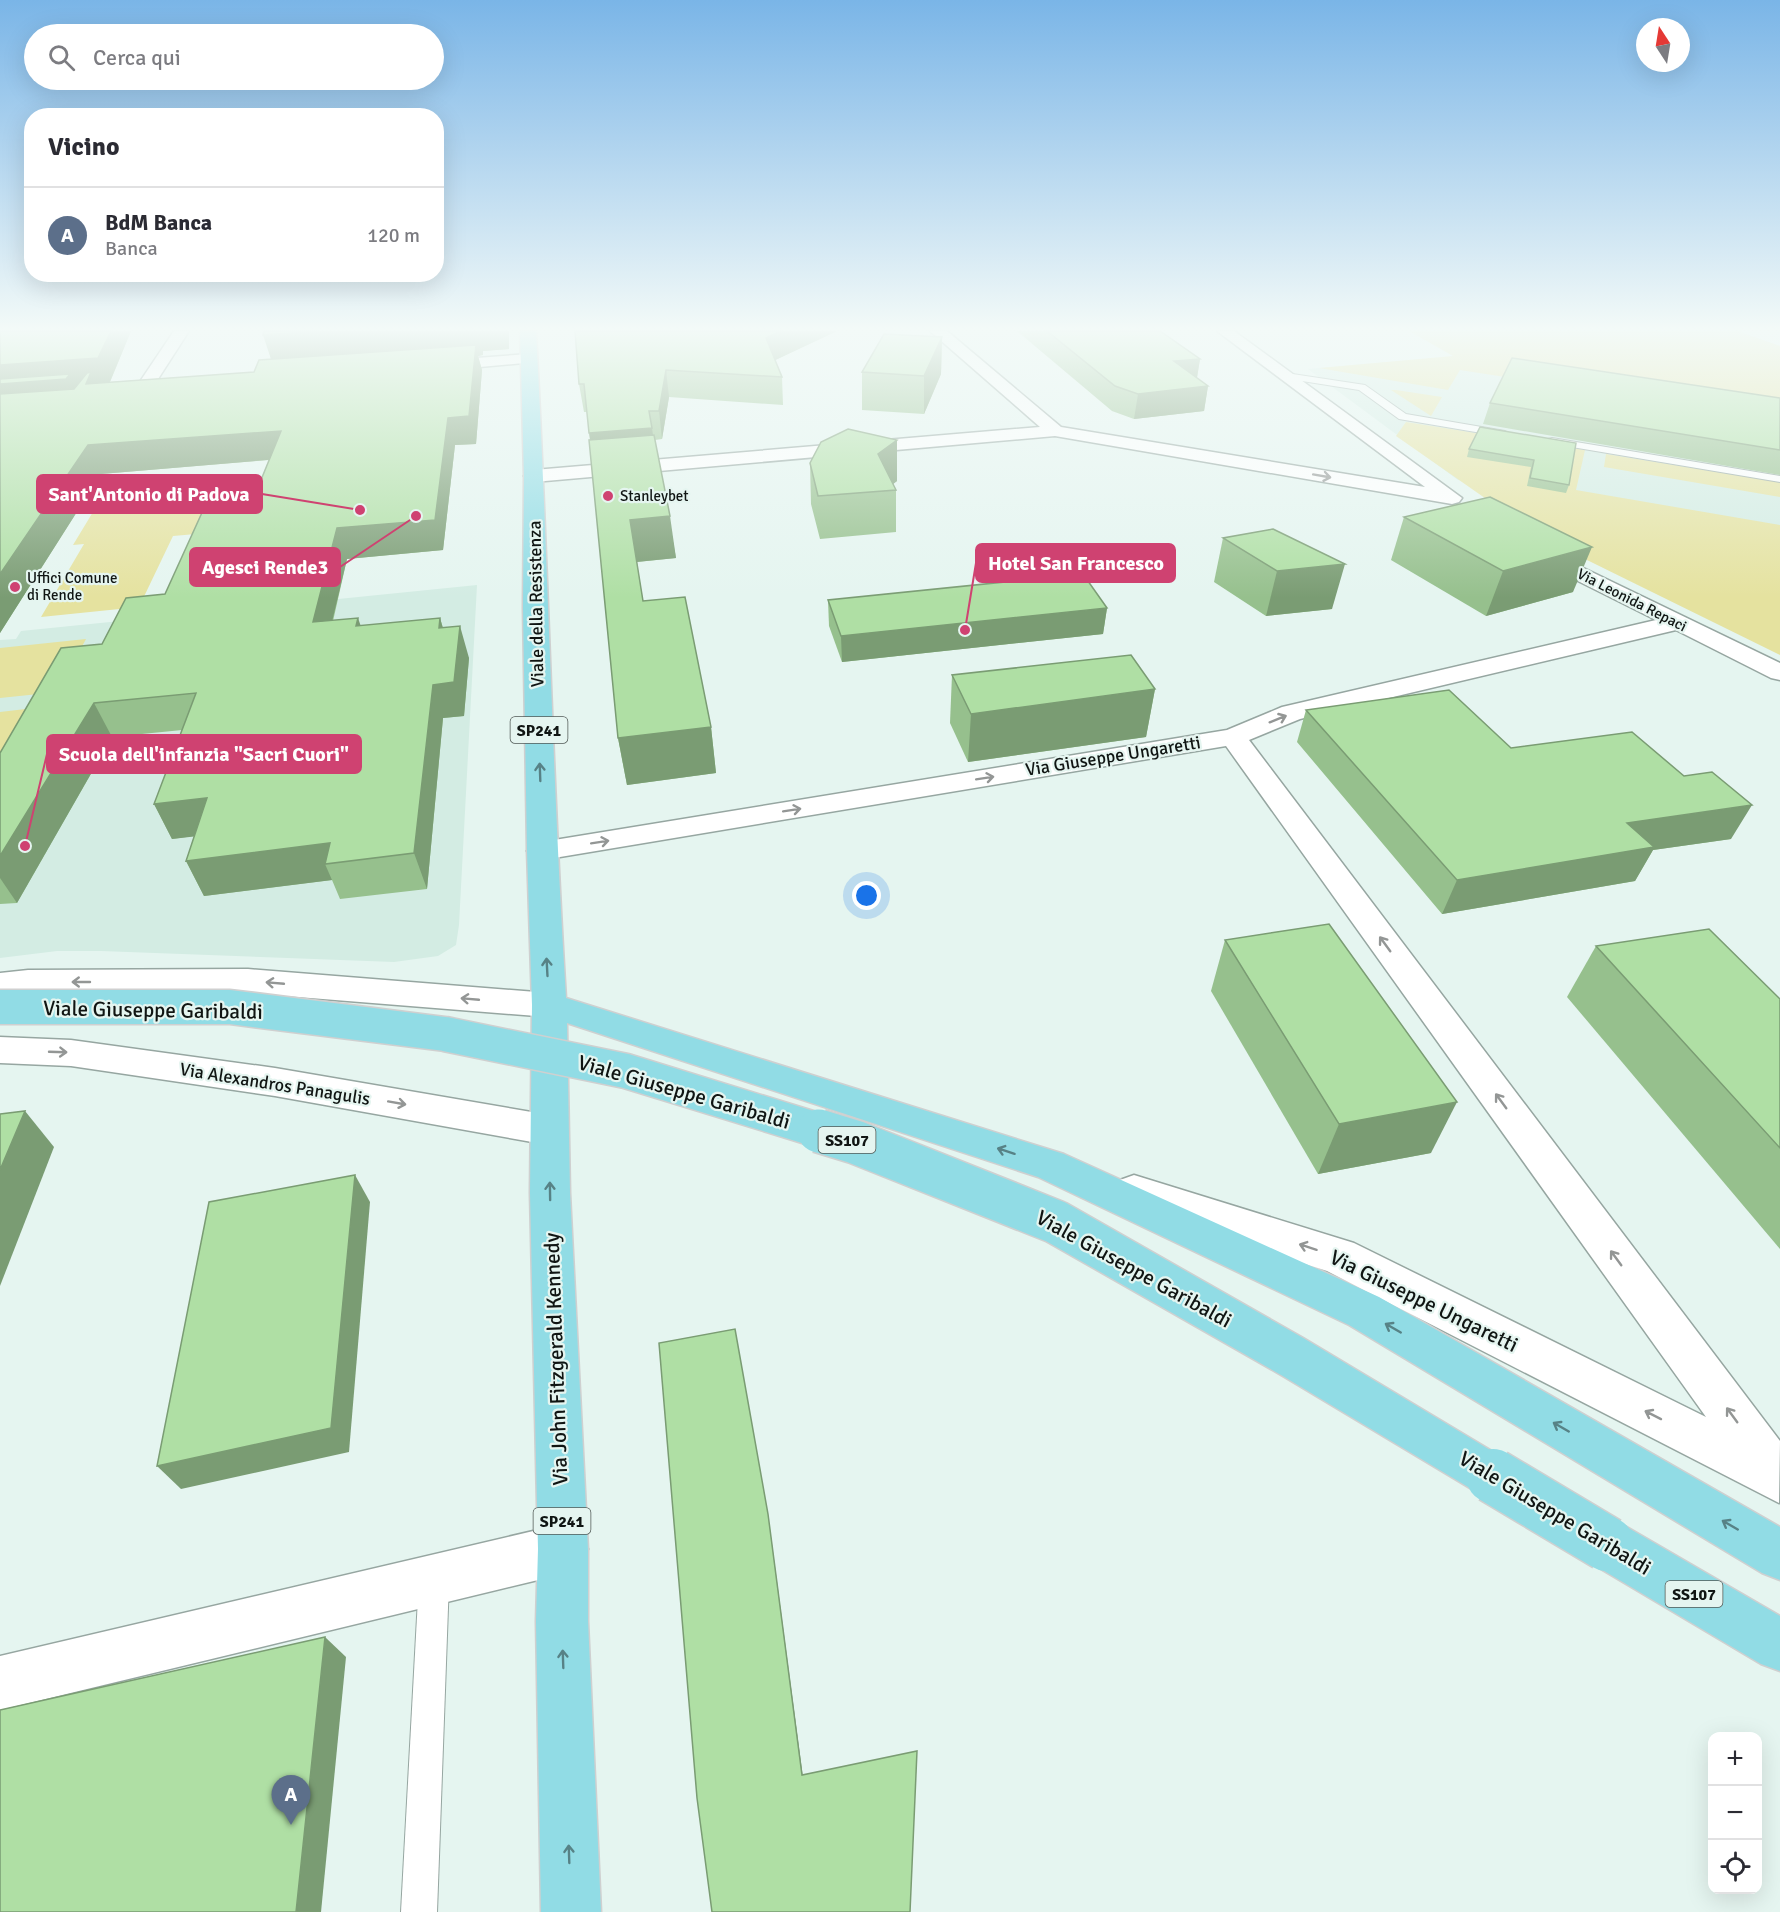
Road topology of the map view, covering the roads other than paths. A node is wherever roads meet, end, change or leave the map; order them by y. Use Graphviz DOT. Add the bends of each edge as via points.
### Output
graph roads {
  1 [pos="532,420"];
  2 [pos="1042,420"];
  3 [pos="1346,420"];
  4 [pos="1422,420"];
  5 [pos="1055,431"];
  6 [pos="1517,436"];
  7 [pos="1539,439"];
  8 [pos="534,477"];
  9 [pos="1780,479"];
  10 [pos="1452,498"];
  11 [pos="1469,510"];
  12 [pos="1524,544"];
  13 [pos="1675,622"];
  14 [pos="1780,674"];
  15 [pos="1233,737"];
  16 [pos="542,851"];
  17 [pos="0,985"];
  18 [pos="549,1005"];
  19 [pos="0,1007"];
  20 [pos="0,1050"];
  21 [pos="549,1130"];
  22 [pos="1050,1165"];
  23 [pos="1780,1479"];
  24 [pos="563,1549"];
  25 [pos="1780,1555"];
  26 [pos="434,1580"];
  27 [pos="1780,1645"];
  28 [pos="0,1683"];
  29 [pos="419,1912"];
  30 [pos="571,1912"];
  1 -- 8 [label="main road, Viale della Resistenza / SP241"];
  2 -- 5 [label="street"];
  3 -- 10 [label="street"];
  4 -- 6 [label="lane"];
  5 -- 8 [label="street"];
  5 -- 10 [label="street, one-way"];
  7 -- 9 [label="lane"];
  16 -- 8 [label="main road, Viale della Resistenza / SP241, one-way"];
  10 -- 11 [label="street"];
  12 -- 13 [label="street, Via Leonida Repaci"];
  13 -- 14 [label="street, Via Leonida Repaci"];
  15 -- 13 [label="street, Via Giuseppe Ungaretti, one-way" via="1292,713"];
  16 -- 15 [label="street, Via Giuseppe Ungaretti, one-way"];
  23 -- 15 [label="street, one-way"];
  18 -- 16 [label="main road, Viale della Resistenza / SP241, one-way"];
  18 -- 17 [label="street, one-way" via="248,981"];
  18 -- 21 [label="main road, Viale della Resistenza / SP241"];
  22 -- 18 [label="main road, one-way"];
  19 -- 27 [label="main road, Viale Giuseppe Garibaldi / SS107, bridge" via="230,1007 445,1034 627,1071 855,1142 1056,1222"];
  20 -- 21 [label="street, Via Alexandros Panagulis, one-way" via="71,1053 241,1077"];
  24 -- 21 [label="main road, Via John Fitzgerald Kennedy / SP241, one-way"];
  23 -- 22 [label="street, Via Giuseppe Ungaretti, one-way" via="1339,1256"];
  25 -- 22 [label="main road, one-way" via="1364,1311"];
  24 -- 26 [label="street"];
  30 -- 24 [label="main road, Via John Fitzgerald Kennedy / SP241, one-way"];
  26 -- 28 [label="street"];
  26 -- 29 [label="lane"];
}
